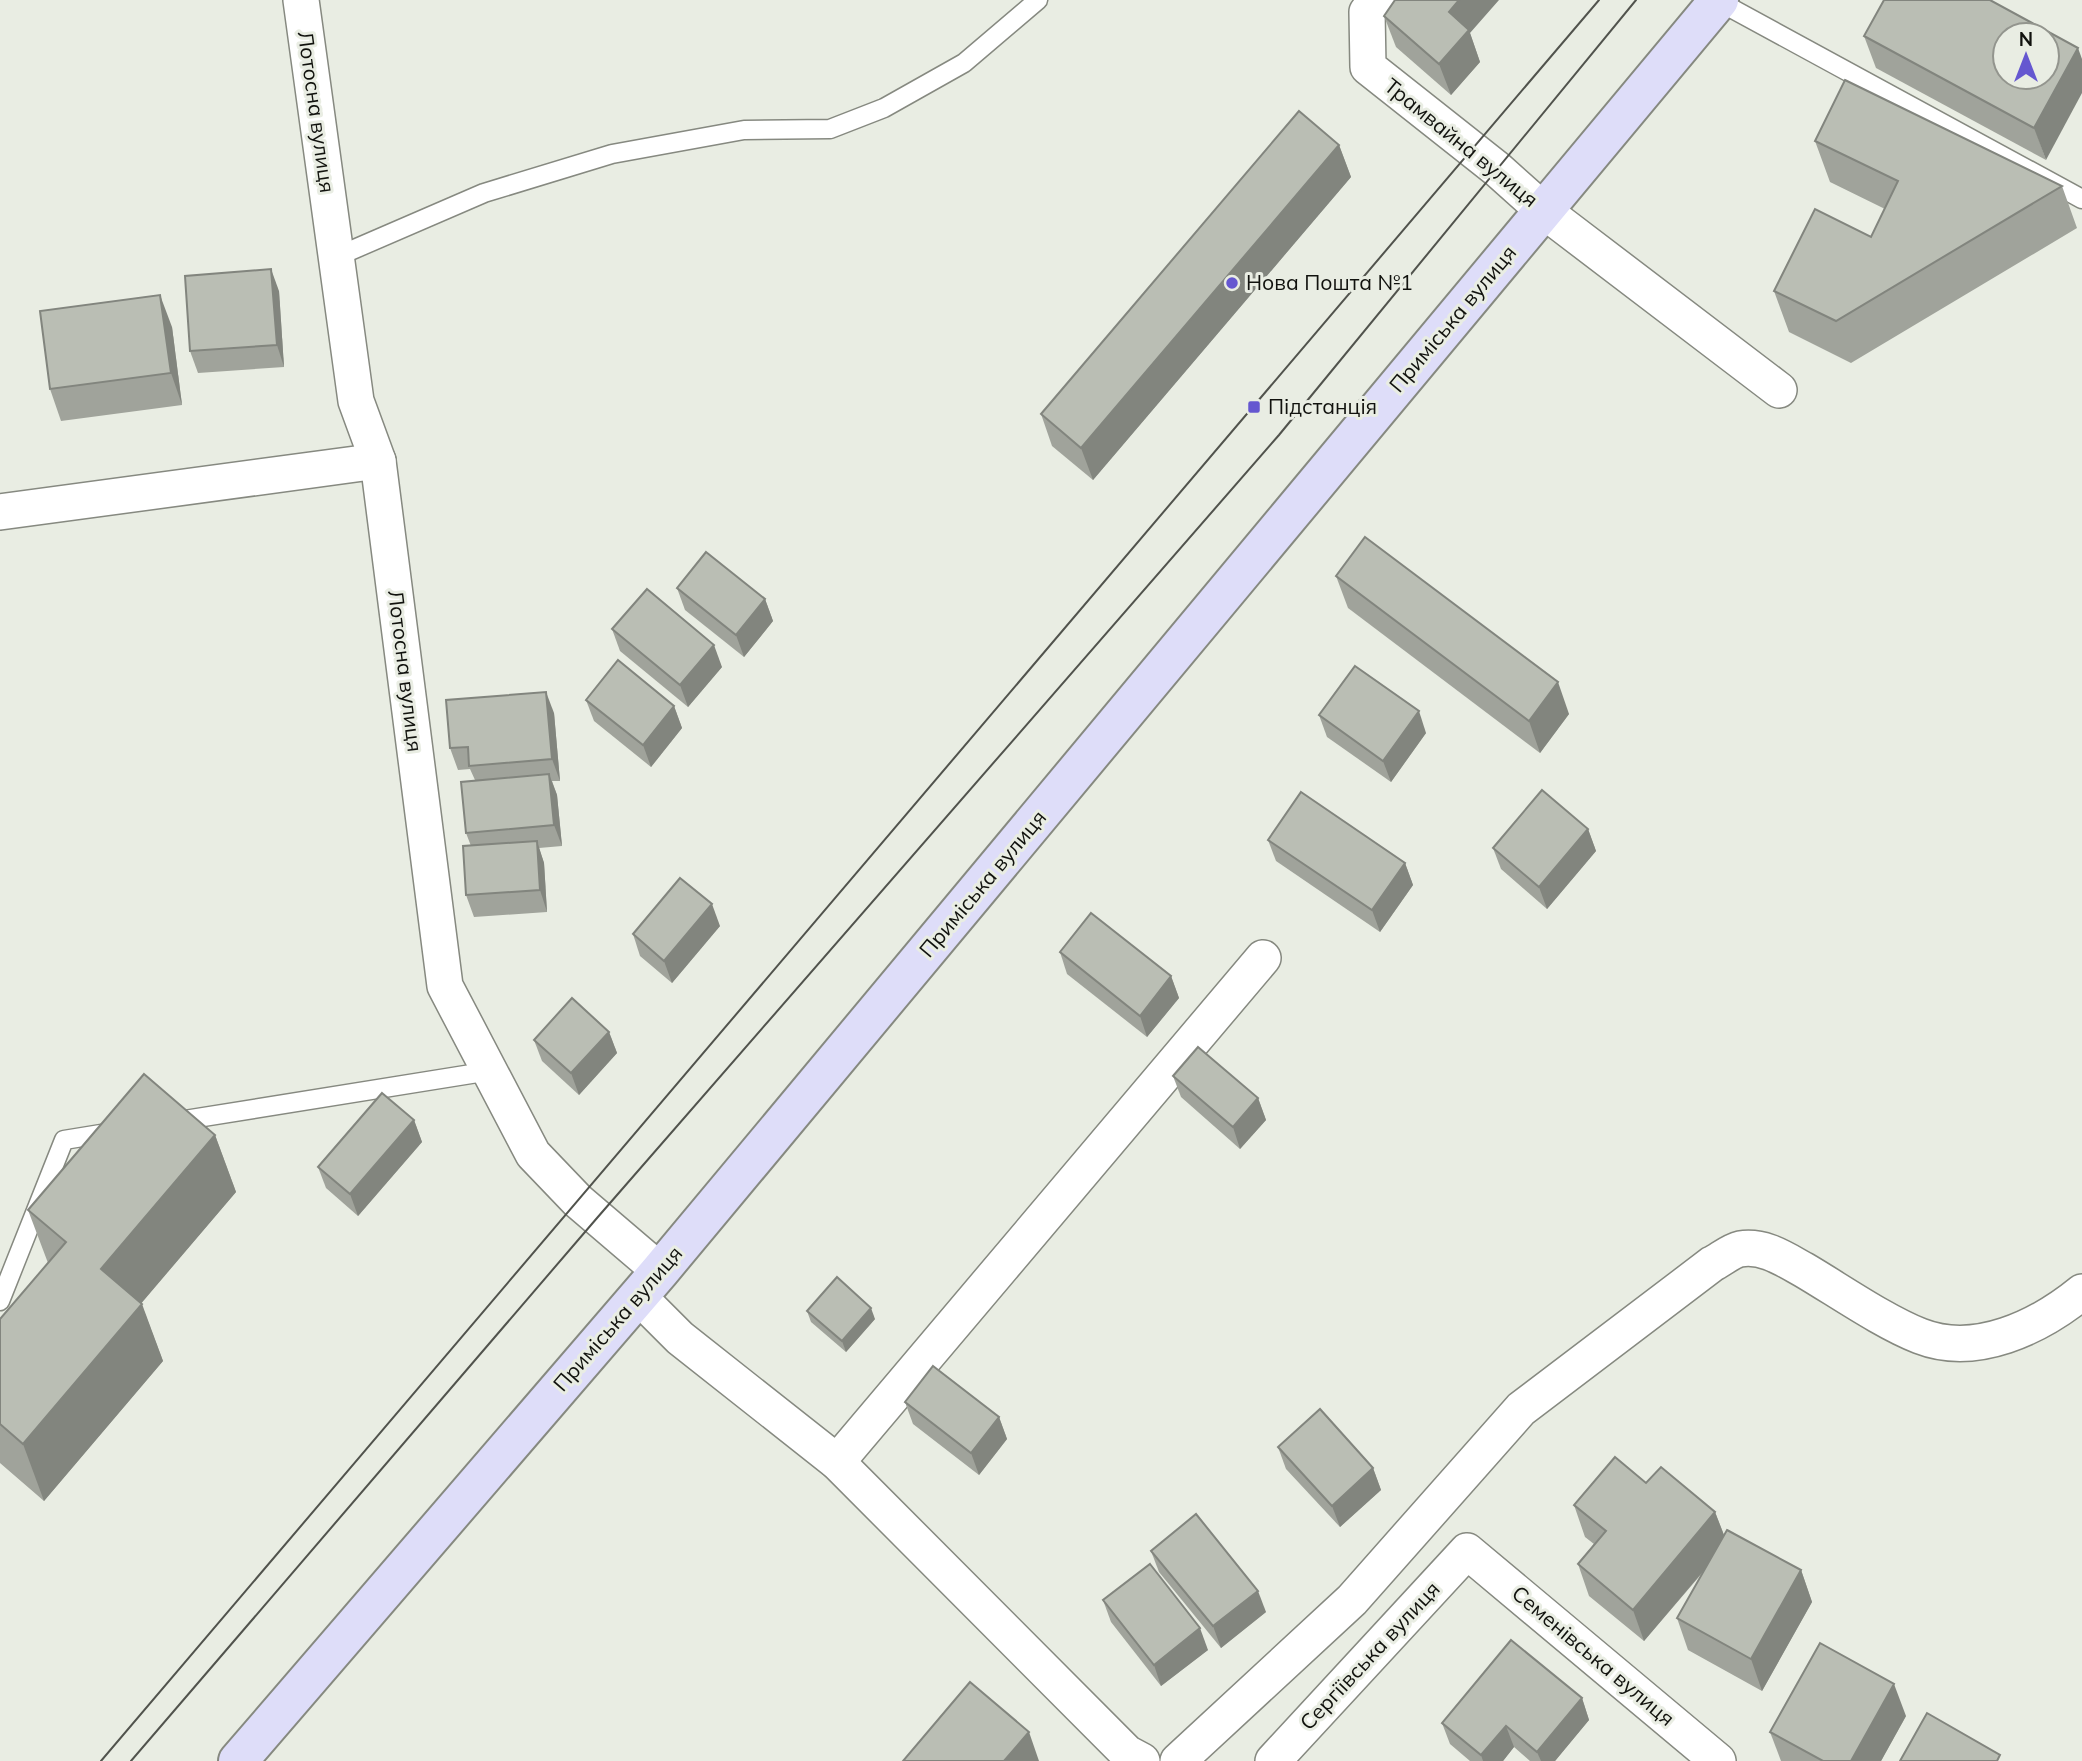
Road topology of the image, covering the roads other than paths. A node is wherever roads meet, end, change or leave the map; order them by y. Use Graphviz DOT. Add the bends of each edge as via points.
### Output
graph roads {
  1 [pos="301,0"];
  2 [pos="1038,0"];
  3 [pos="1719,1"];
  4 [pos="1366,4"];
  5 [pos="2082,199"];
  6 [pos="1544,211"];
  7 [pos="336,257"];
  8 [pos="1780,390"];
  9 [pos="378,461"];
  10 [pos="0,512"];
  11 [pos="1263,958"];
  12 [pos="490,1071"];
  13 [pos="160,1124"];
  14 [pos="133,1129"];
  15 [pos="649,1283"];
  16 [pos="2082,1292"];
  17 [pos="0,1301"];
  18 [pos="837,1462"];
  19 [pos="1467,1551"];
  20 [pos="238,1761"];
  21 [pos="1143,1761"];
  22 [pos="1178,1761"];
  23 [pos="1273,1761"];
  24 [pos="1718,1761"];
  1 -- 7 [label="street, Лотосна вулиця"];
  2 -- 7 [label="lane" via="964,63 884,108 830,129 744,130 612,154 484,193"];
  3 -- 5 [label="lane"];
  3 -- 6 [label="street, Приміська вулиця"];
  4 -- 6 [label="street, Трамвайна вулиця" via="1368,67"];
  6 -- 8 [label="street, Трамвайна вулиця"];
  6 -- 15 [label="street, Приміська вулиця"];
  7 -- 9 [label="street, Лотосна вулиця" via="356,401"];
  9 -- 10 [label="street"];
  9 -- 12 [label="street, Лотосна вулиця" via="445,986"];
  11 -- 18 [label="street"];
  12 -- 13 [label="lane"];
  12 -- 15 [label="street, Лотосна вулиця" via="533,1154"];
  14 -- 17 [label="lane" via="64,1140"];
  15 -- 18 [label="street, Лотосна вулиця" via="680,1338"];
  15 -- 20 [label="street, Приміська вулиця"];
  16 -- 22 [label="street" via="2028,1328 1996,1339 1958,1342 1921,1336 1769,1251 1739,1249 1521,1409 1352,1600"];
  18 -- 21 [label="street, Лотосна вулиця" via="1127,1753"];
  19 -- 23 [label="street, Сергіївська вулиця"];
  19 -- 24 [label="street, Семенівська вулиця"];
}
